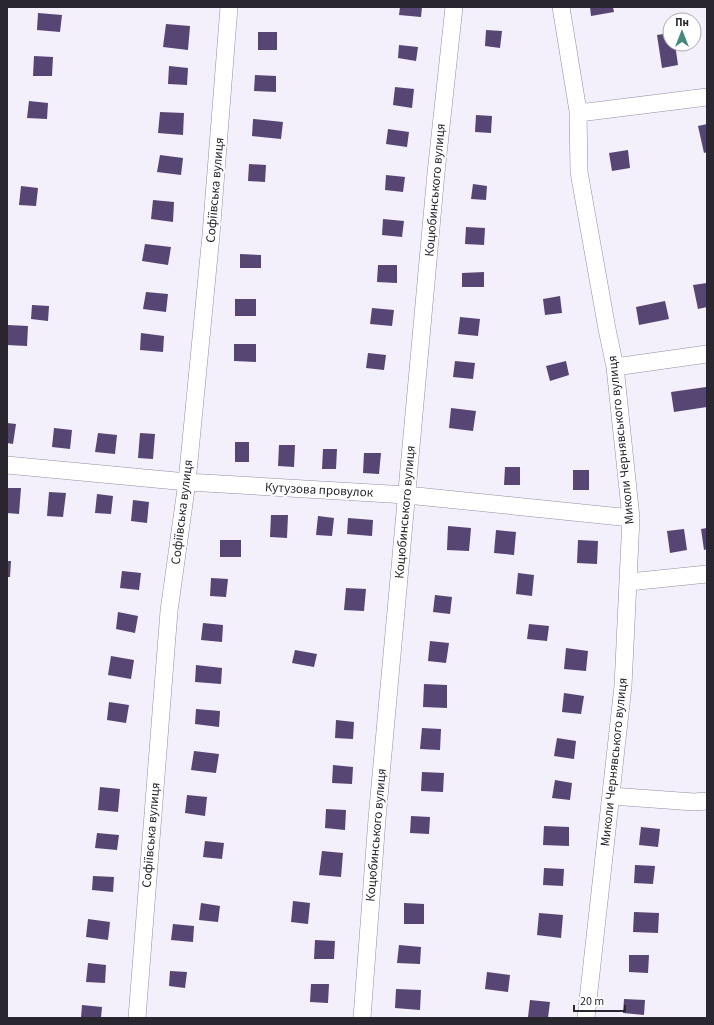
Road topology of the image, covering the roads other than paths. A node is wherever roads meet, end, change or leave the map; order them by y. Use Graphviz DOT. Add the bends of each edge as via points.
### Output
graph roads {
  1 [pos="229,7"];
  2 [pos="454,7"];
  3 [pos="561,7"];
  4 [pos="707,96"];
  5 [pos="578,111"];
  6 [pos="707,354"];
  7 [pos="615,367"];
  8 [pos="7,465"];
  9 [pos="187,482"];
  10 [pos="407,495"];
  11 [pos="631,518"];
  12 [pos="707,574"];
  13 [pos="629,582"];
  14 [pos="611,796"];
  15 [pos="707,801"];
  16 [pos="137,1018"];
  17 [pos="362,1018"];
  18 [pos="586,1018"];
  1 -- 9 [label="street, Софіївська вулиця" via="211,235"];
  2 -- 10 [label="street, Коцюбинського вулиця" via="436,173"];
  3 -- 5 [label="street, Миколи Чернявського вулиця"];
  4 -- 5 [label="street" via="587,112"];
  5 -- 7 [label="street, Миколи Чернявського вулиця" via="580,172"];
  6 -- 7 [label="street"];
  7 -- 11 [label="street, Миколи Чернявського вулиця"];
  8 -- 9 [label="street, Кутузова провулок"];
  9 -- 10 [label="street, Кутузова провулок"];
  9 -- 16 [label="street, Софіївська вулиця" via="169,611"];
  10 -- 11 [label="street, Кутузова провулок"];
  10 -- 17 [label="street, Коцюбинського вулиця" via="377,819"];
  11 -- 13 [label="street, Миколи Чернявського вулиця"];
  12 -- 13 [label="street"];
  13 -- 14 [label="street, Миколи Чернявського вулиця" via="623,686"];
  14 -- 15 [label="street"];
  14 -- 18 [label="street, Миколи Чернявського вулиця"];
}
